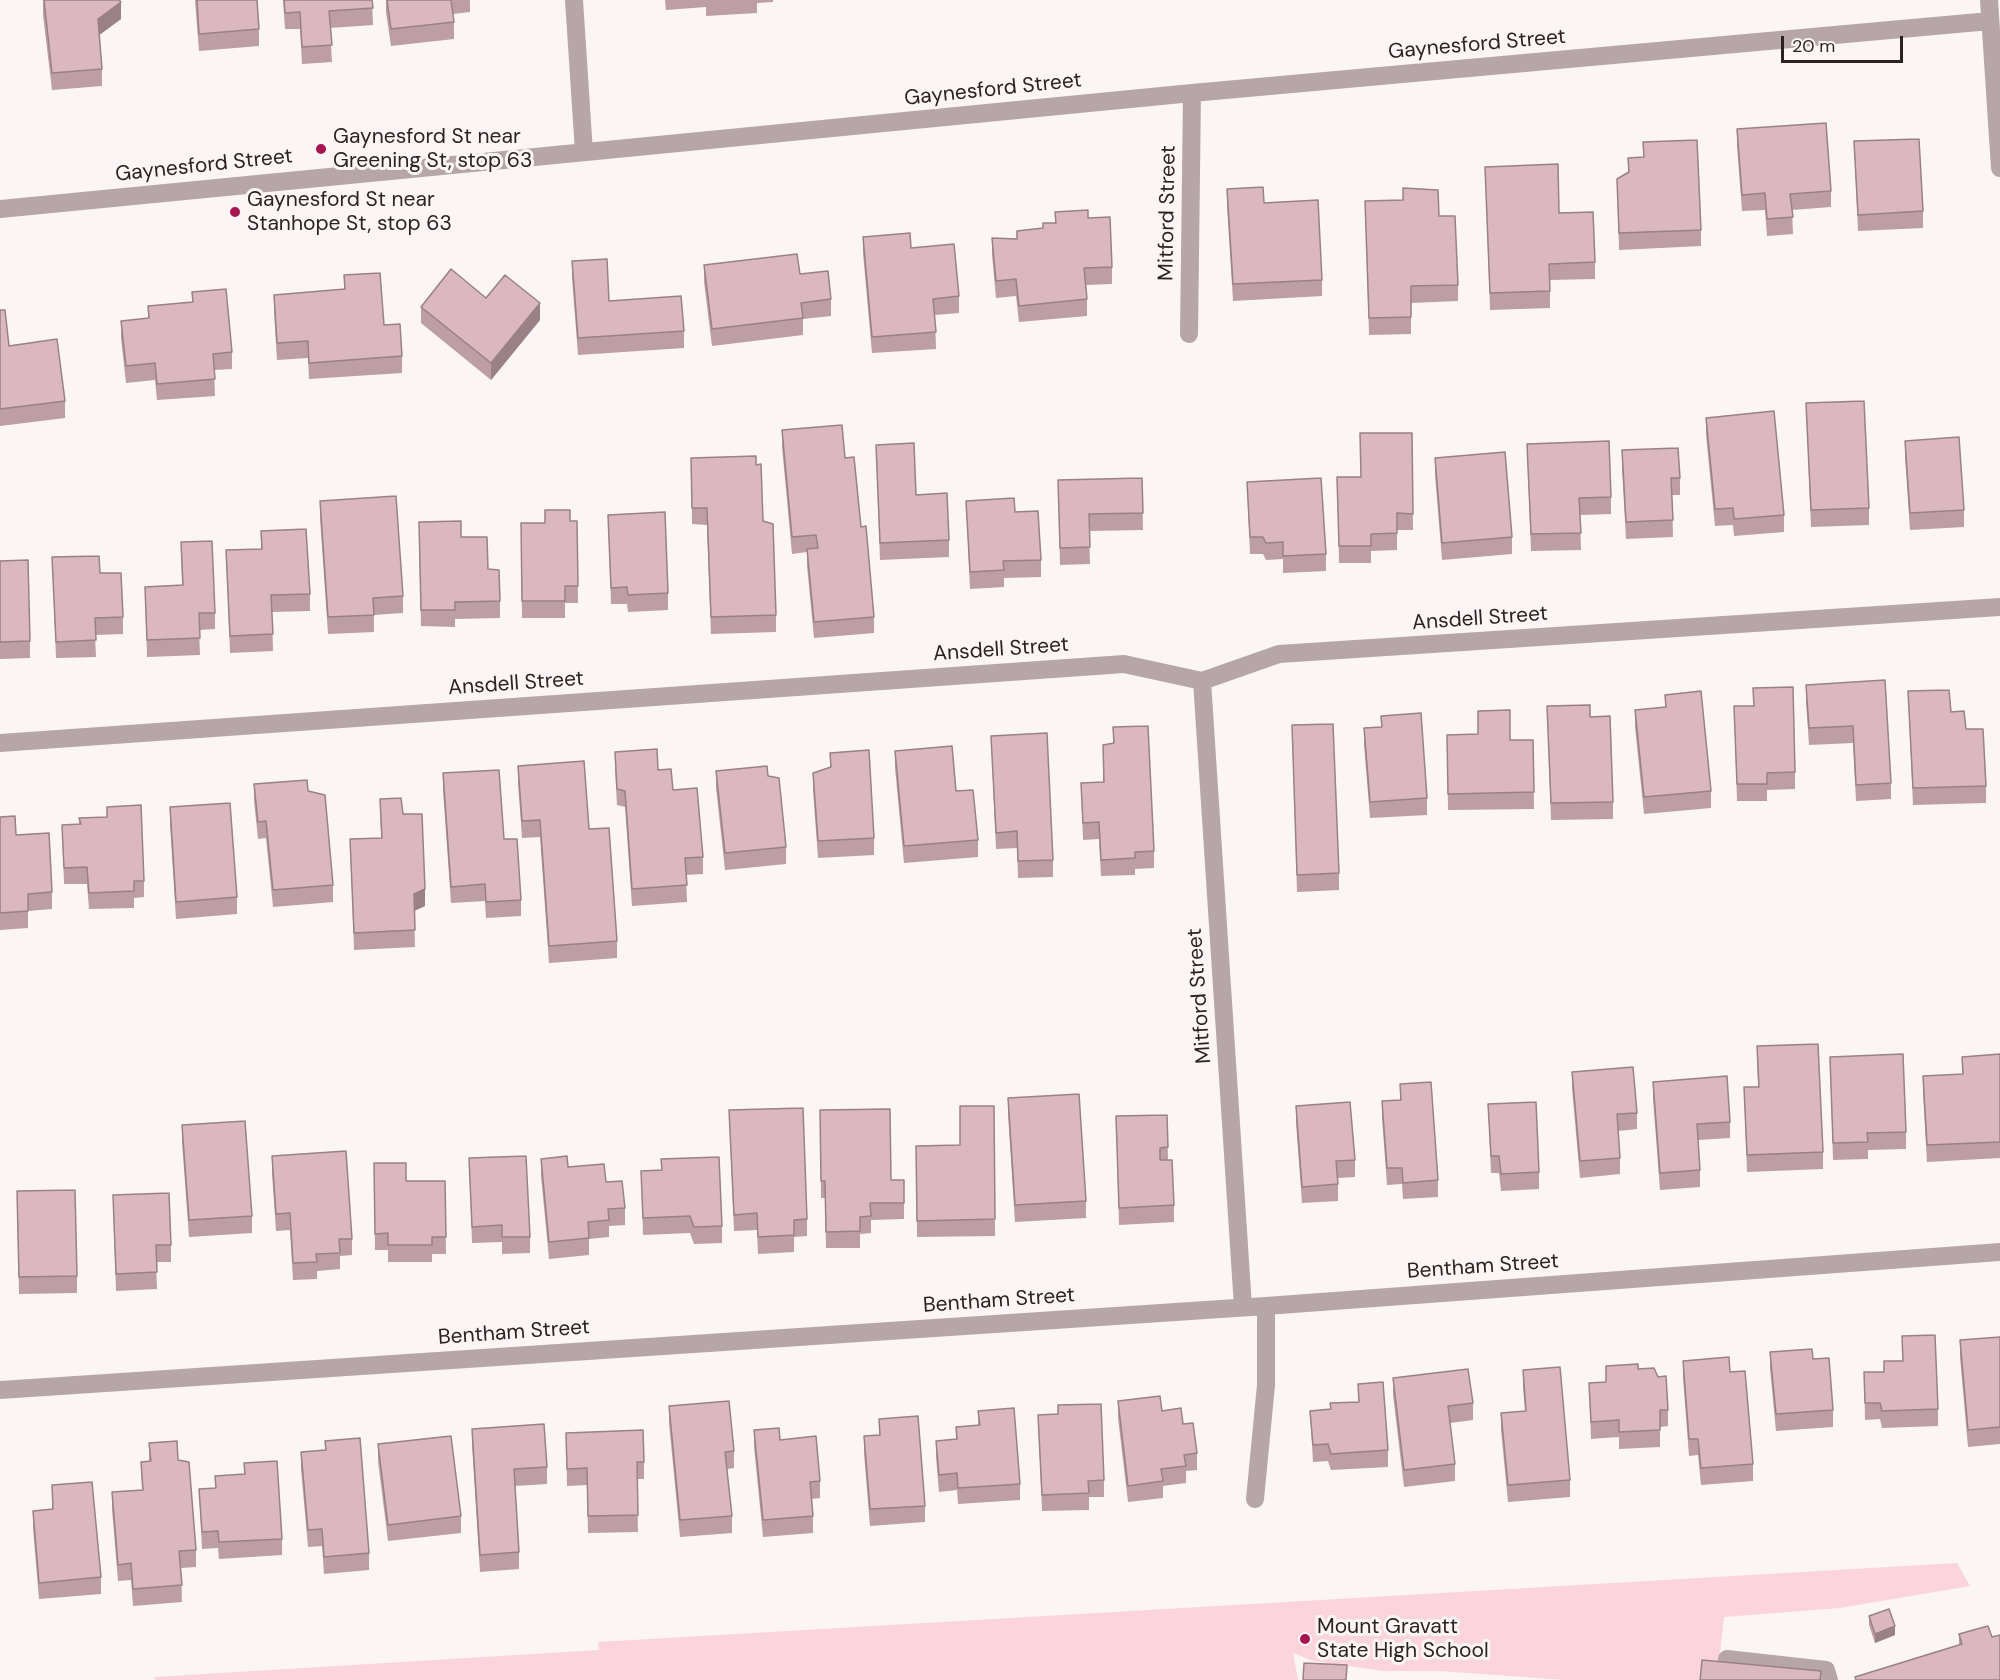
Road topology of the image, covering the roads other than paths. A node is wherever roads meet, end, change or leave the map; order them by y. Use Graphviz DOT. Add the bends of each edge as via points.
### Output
graph roads {
  1 [pos="574,0"];
  2 [pos="1989,0"];
  3 [pos="1990,21"];
  4 [pos="1192,93"];
  5 [pos="585,152"];
  6 [pos="2000,168"];
  7 [pos="0,209"];
  8 [pos="1189,334"];
  9 [pos="2000,607"];
  10 [pos="1202,681"];
  11 [pos="0,743"];
  12 [pos="2000,1252"];
  13 [pos="1266,1306"];
  14 [pos="1244,1307"];
  15 [pos="0,1390"];
  16 [pos="1255,1499"];
  17 [pos="1727,1659"];
  18 [pos="1829,1680"];
  1 -- 5 [label="street"];
  2 -- 3 [label="street"];
  3 -- 4 [label="street, Gaynesford Street"];
  3 -- 6 [label="street"];
  4 -- 5 [label="street, Gaynesford Street"];
  4 -- 8 [label="street, Mitford Street"];
  5 -- 7 [label="street, Gaynesford Street"];
  9 -- 10 [label="street, Ansdell Street" via="1280,654"];
  10 -- 11 [label="street, Ansdell Street" via="1124,664"];
  10 -- 14 [label="street, Mitford Street"];
  12 -- 13 [label="street, Bentham Street"];
  13 -- 14 [label="street, Bentham Street"];
  13 -- 16 [label="street" via="1264,1403"];
  14 -- 15 [label="street, Bentham Street"];
  17 -- 18 [label="street" via="1826,1670"];
}
